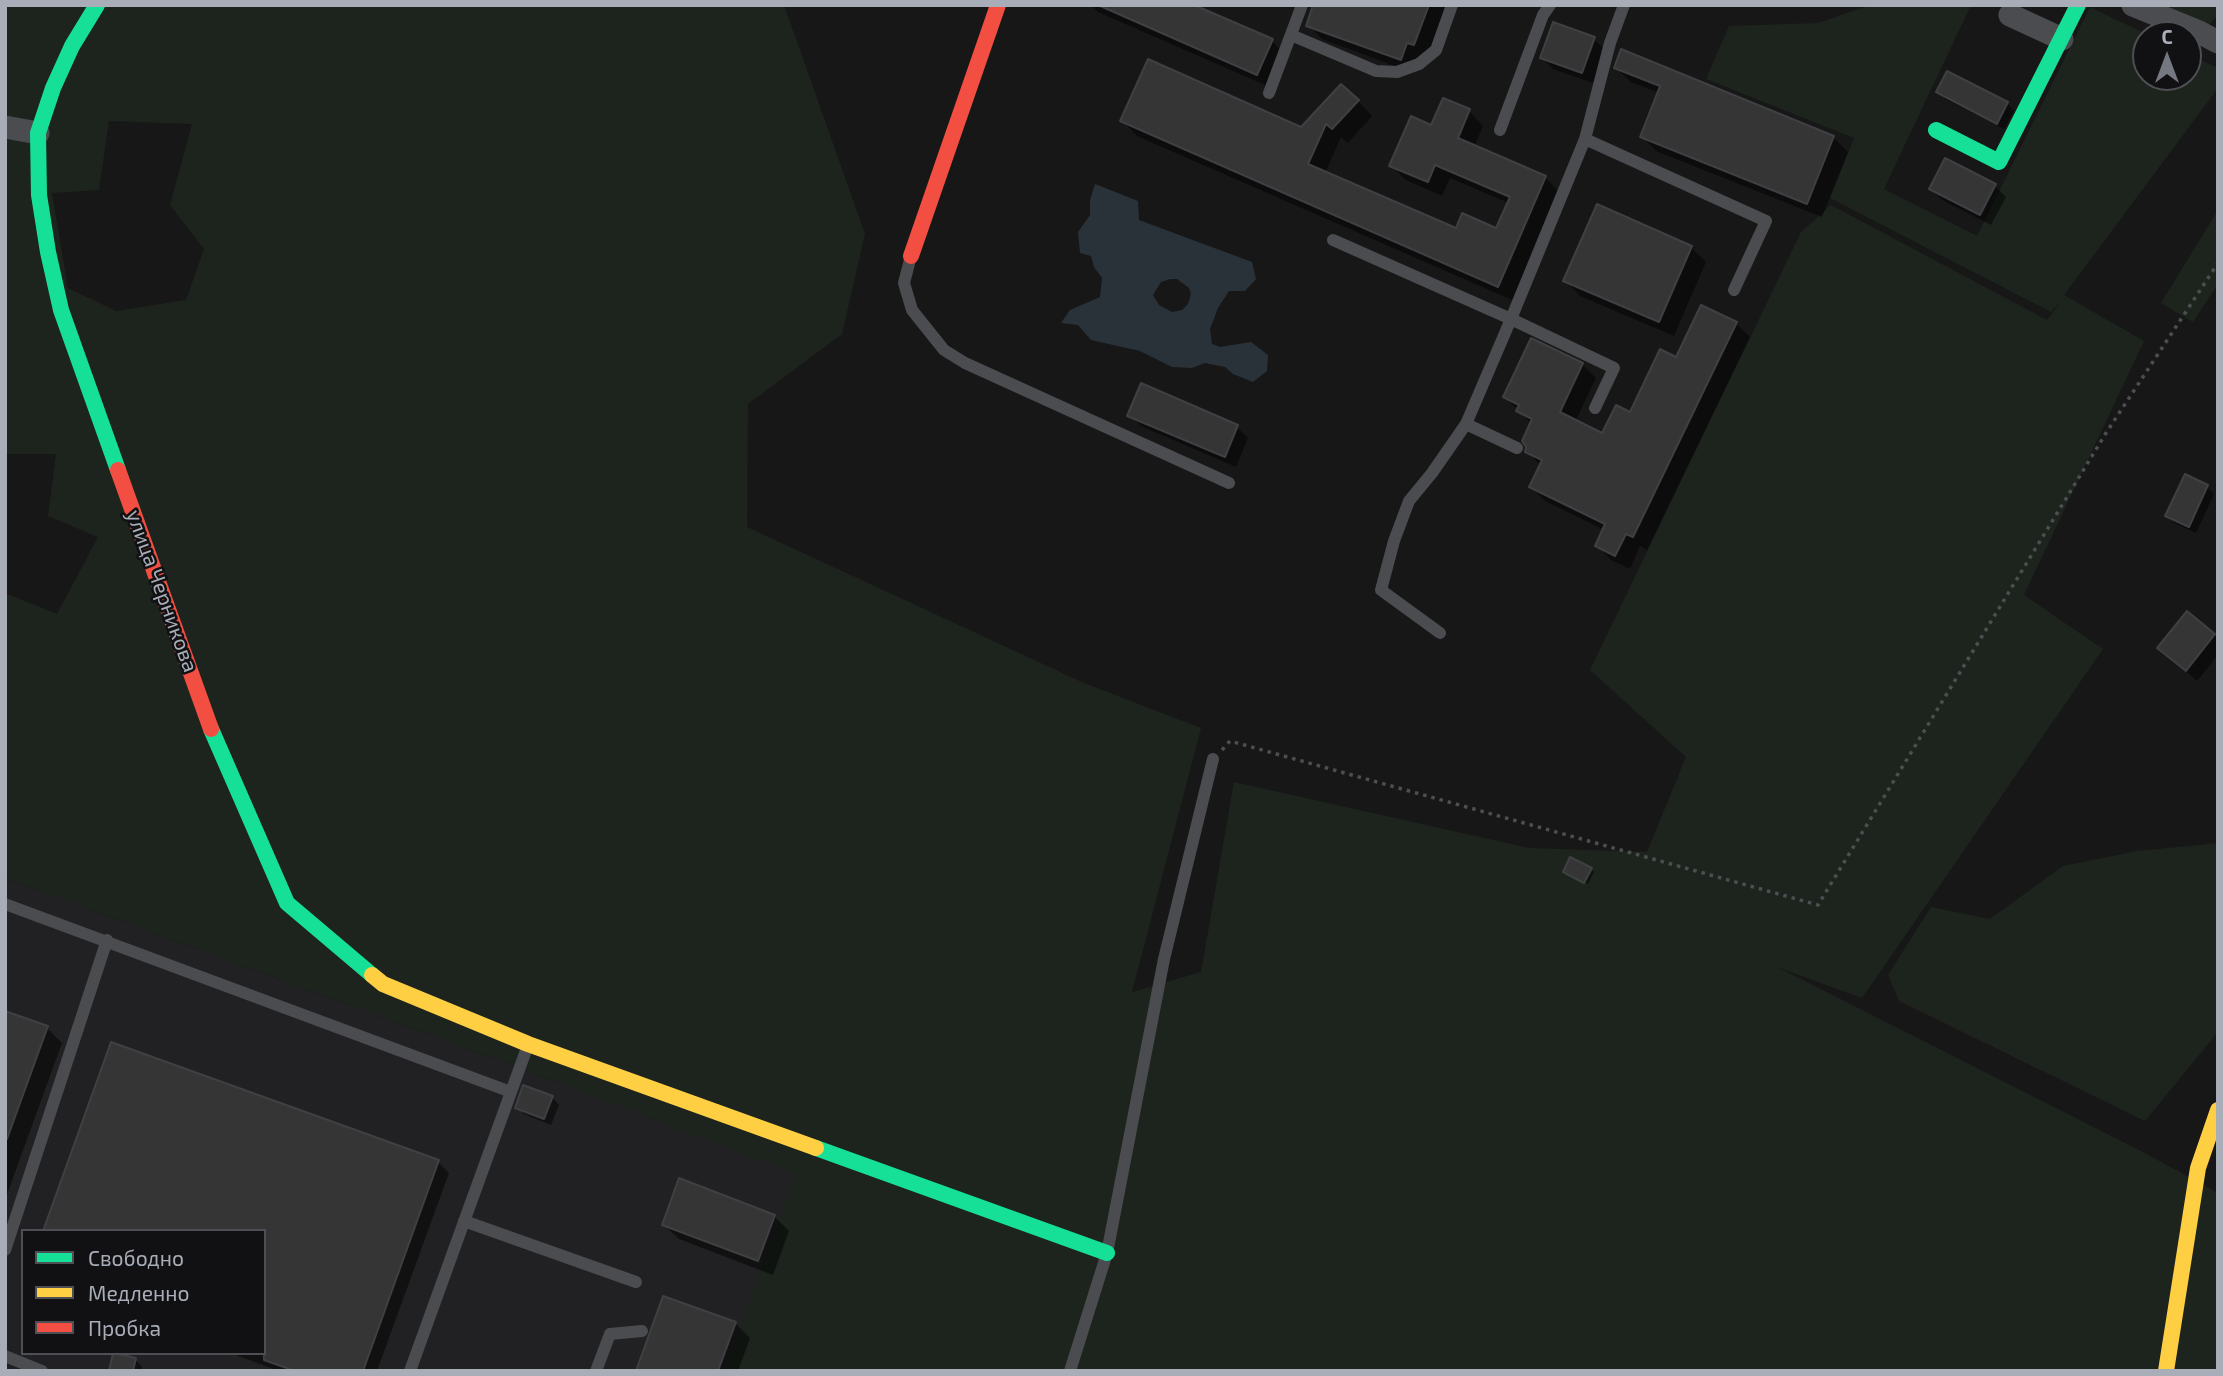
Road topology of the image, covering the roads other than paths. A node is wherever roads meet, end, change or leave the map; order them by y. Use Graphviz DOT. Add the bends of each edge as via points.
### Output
graph roads {
  1 [pos="97,5"];
  2 [pos="998,5"];
  3 [pos="1302,5"];
  4 [pos="1452,5"];
  5 [pos="1550,5"];
  6 [pos="1624,5"];
  7 [pos="2078,5"];
  8 [pos="2133,5"];
  9 [pos="2010,15"];
  10 [pos="1291,35"];
  11 [pos="2062,39"];
  12 [pos="2218,42"];
  13 [pos="1269,93"];
  14 [pos="5,127"];
  15 [pos="1500,130"];
  16 [pos="1936,130"];
  17 [pos="38,133"];
  18 [pos="1585,139"];
  19 [pos="1333,240"];
  20 [pos="911,256"];
  21 [pos="1734,290"];
  22 [pos="1511,319"];
  23 [pos="1595,408"];
  24 [pos="1466,424"];
  25 [pos="1517,447"];
  26 [pos="1229,483"];
  27 [pos="1440,633"];
  28 [pos="1213,759"];
  29 [pos="5,904"];
  30 [pos="107,940"];
  31 [pos="528,1044"];
  32 [pos="511,1092"];
  33 [pos="2218,1111"];
  34 [pos="464,1221"];
  35 [pos="5,1250"];
  36 [pos="1107,1253"];
  37 [pos="636,1282"];
  38 [pos="642,1331"];
  39 [pos="5,1356"];
  40 [pos="43,1371"];
  41 [pos="410,1371"];
  42 [pos="596,1371"];
  43 [pos="1070,1371"];
  44 [pos="2166,1371"];
  1 -- 17 [label="street, улица Черникова" via="72,46"];
  2 -- 20 [label="street"];
  3 -- 10 [label="lane"];
  4 -- 10 [label="lane" via="1436,50 1419,64 1397,72 1376,71"];
  5 -- 15 [label="lane"];
  6 -- 18 [label="lane"];
  7 -- 11 [label="street"];
  8 -- 12 [label="street"];
  9 -- 11 [label="street"];
  10 -- 13 [label="lane"];
  11 -- 16 [label="street" via="1999,162"];
  14 -- 17 [label="street"];
  17 -- 31 [label="street, улица Черникова" via="39,195 61,310 211,728 287,903 383,984"];
  18 -- 21 [label="lane" via="1766,221"];
  18 -- 22 [label="lane"];
  19 -- 22 [label="lane"];
  20 -- 26 [label="lane" via="904,283 912,310 944,350"];
  22 -- 23 [label="lane" via="1614,368"];
  22 -- 24 [label="lane"];
  24 -- 25 [label="lane"];
  24 -- 27 [label="lane" via="1409,501 1381,590"];
  28 -- 36 [label="lane" via="1164,959"];
  29 -- 30 [label="lane"];
  30 -- 32 [label="lane"];
  30 -- 35 [label="lane"];
  31 -- 32 [label="lane"];
  31 -- 36 [label="street, улица Черникова"];
  32 -- 34 [label="lane"];
  33 -- 44 [label="street" via="2198,1168"];
  34 -- 37 [label="lane"];
  34 -- 41 [label="lane"];
  36 -- 43 [label="lane"];
  38 -- 42 [label="lane" via="610,1334"];
  39 -- 40 [label="lane"];
}
